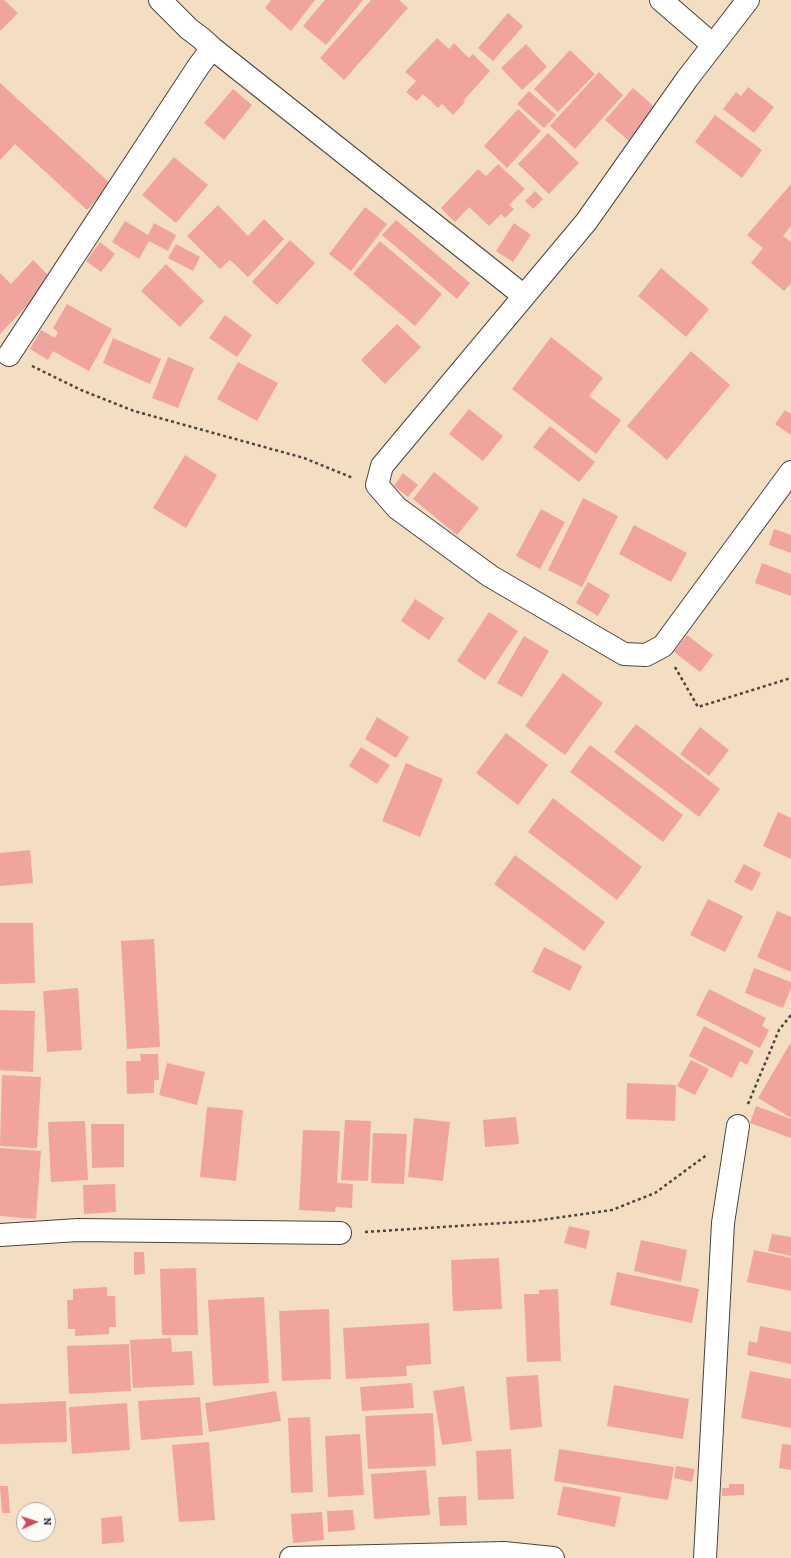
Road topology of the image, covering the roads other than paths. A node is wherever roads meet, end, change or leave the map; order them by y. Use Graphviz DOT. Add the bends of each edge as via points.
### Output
graph roads {
  1 [pos="160,0"];
  2 [pos="660,0"];
  3 [pos="748,0"];
  4 [pos="713,45"];
  5 [pos="212,48"];
  6 [pos="524,296"];
  7 [pos="9,355"];
  8 [pos="791,472"];
  9 [pos="738,1126"];
  10 [pos="340,1234"];
  11 [pos="0,1235"];
  12 [pos="504,1553"];
  13 [pos="290,1558"];
  14 [pos="553,1558"];
  15 [pos="572,1558"];
  16 [pos="705,1558"];
  1 -- 5 [label="street"];
  2 -- 4 [label="street"];
  3 -- 4 [label="street"];
  4 -- 6 [label="street" via="586,222"];
  5 -- 6 [label="street"];
  5 -- 7 [label="street"];
  6 -- 8 [label="street" via="382,466 378,485 397,508 490,576 624,654 646,655 663,646"];
  9 -- 16 [label="street" via="723,1223"];
  10 -- 11 [label="street" via="78,1230"];
  12 -- 13 [label="street"];
  12 -- 14 [label="street"];
  12 -- 15 [label="street"];
}
